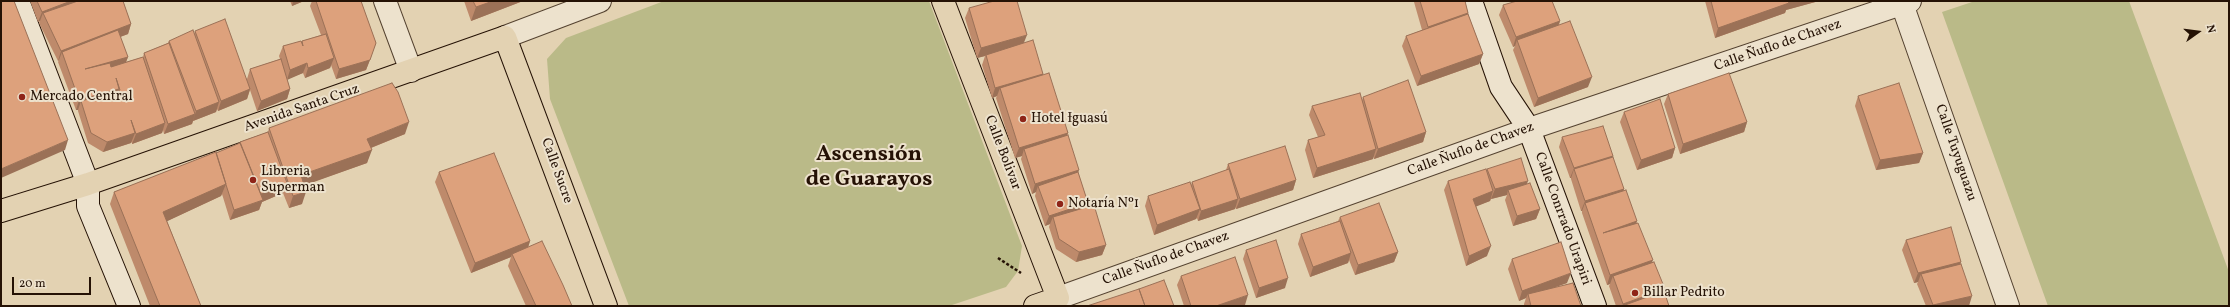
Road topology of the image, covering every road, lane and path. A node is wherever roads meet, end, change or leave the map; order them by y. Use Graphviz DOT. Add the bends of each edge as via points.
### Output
graph roads {
  1 [pos="18,1"];
  2 [pos="385,1"];
  3 [pos="600,1"];
  4 [pos="943,1"];
  5 [pos="1471,1"];
  6 [pos="1904,2"];
  7 [pos="506,36"];
  8 [pos="411,71"];
  9 [pos="1529,129"];
  10 [pos="88,184"];
  11 [pos="1,211"];
  12 [pos="1059,302"];
  13 [pos="129,306"];
  14 [pos="606,306"];
  15 [pos="1034,306"];
  16 [pos="1595,306"];
  17 [pos="2008,306"];
  1 -- 10 [label="street"];
  2 -- 8 [label="street"];
  3 -- 7 [label="street, Avenida Santa Cruz"];
  4 -- 12 [label="main road, Calle Bolivar"];
  5 -- 9 [label="street, Calle Conrrado Urapiri" via="1501,87"];
  6 -- 9 [label="street, Calle Ñuflo de Chavez"];
  6 -- 17 [label="street, Calle Tuyuguazu"];
  7 -- 8 [label="main road, Avenida Santa Cruz"];
  7 -- 14 [label="main road, Calle Sucre"];
  8 -- 10 [label="main road, Avenida Santa Cruz"];
  9 -- 12 [label="street, Calle Ñuflo de Chavez"];
  9 -- 16 [label="street, Calle Conrrado Urapiri"];
  10 -- 11 [label="main road, Avenida Santa Cruz"];
  10 -- 13 [label="street" via="88,206"];
  12 -- 15 [label="main road, Calle Ñuflo de Chavez"];
}
